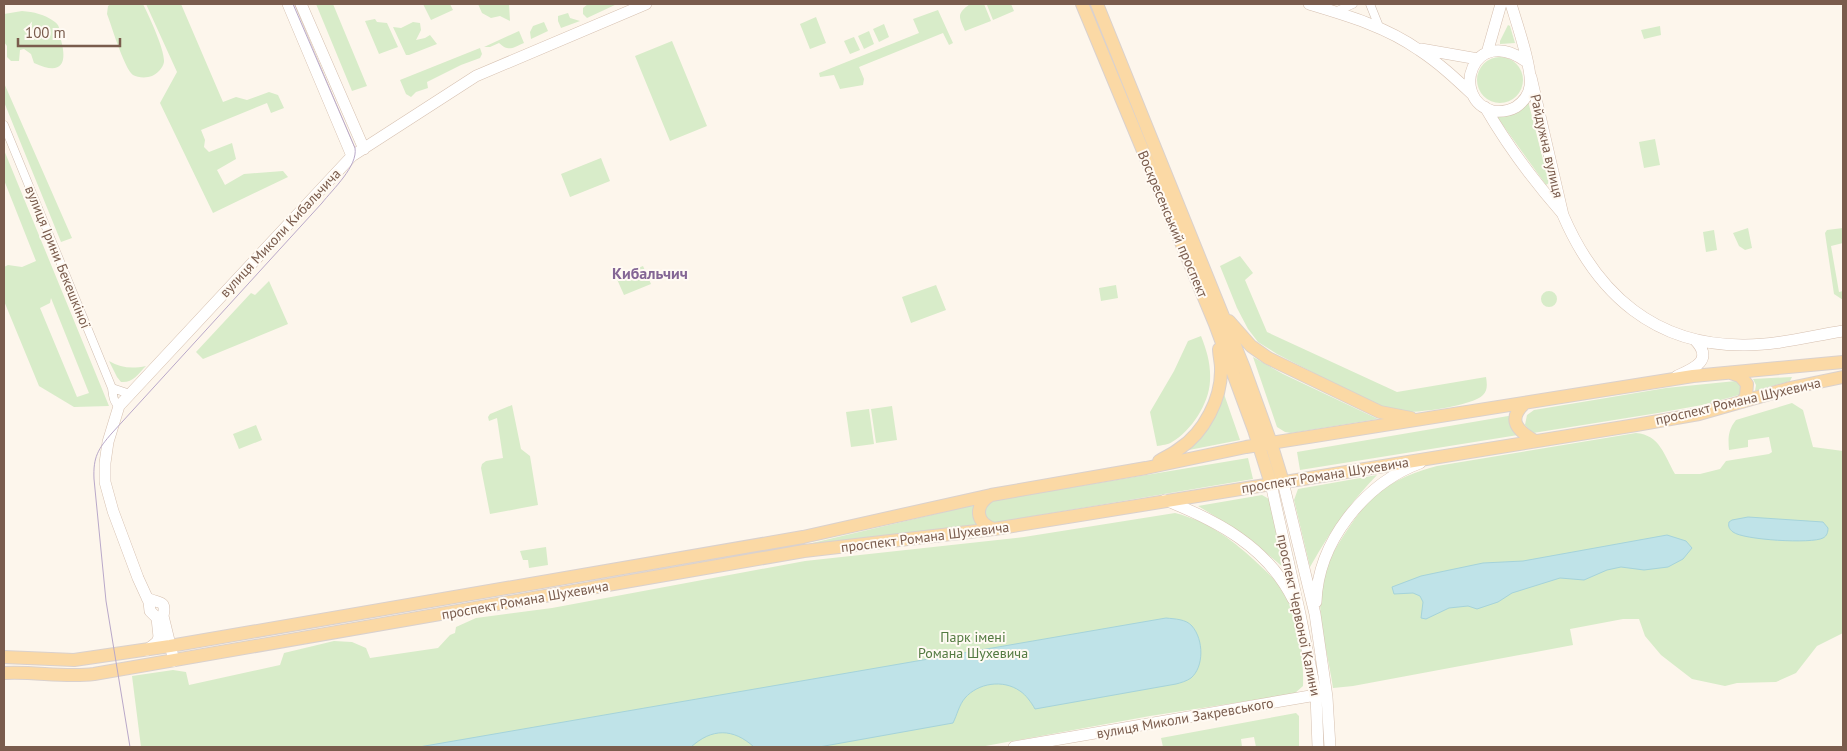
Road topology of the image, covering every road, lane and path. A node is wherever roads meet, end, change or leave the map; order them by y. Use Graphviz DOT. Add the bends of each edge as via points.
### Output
graph roads {
  1 [pos="288,4"];
  2 [pos="301,4"];
  3 [pos="646,4"];
  4 [pos="1082,4"];
  5 [pos="1097,4"];
  6 [pos="1309,4"];
  7 [pos="1353,4"];
  8 [pos="1370,4"];
  9 [pos="1501,4"];
  10 [pos="1511,4"];
  11 [pos="1336,12"];
  12 [pos="1380,29"];
  13 [pos="1418,49"];
  14 [pos="1483,56"];
  15 [pos="1527,62"];
  16 [pos="1531,77"];
  17 [pos="1473,95"];
  18 [pos="1485,107"];
  19 [pos="4,125"];
  20 [pos="364,148"];
  21 [pos="352,156"];
  22 [pos="1563,214"];
  23 [pos="1221,312"];
  24 [pos="1215,324"];
  25 [pos="1843,331"];
  26 [pos="1694,340"];
  27 [pos="1843,362"];
  28 [pos="1731,373"];
  29 [pos="1843,377"];
  30 [pos="1670,380"];
  31 [pos="112,388"];
  32 [pos="127,392"];
  33 [pos="116,402"];
  34 [pos="1742,402"];
  35 [pos="1525,403"];
  36 [pos="1426,420"];
  37 [pos="1535,441"];
  38 [pos="1265,444"];
  39 [pos="1435,457"];
  40 [pos="1146,468"];
  41 [pos="1277,483"];
  42 [pos="991,495"];
  43 [pos="1165,500"];
  44 [pos="994,529"];
  45 [pos="155,607"];
  46 [pos="1300,614"];
  47 [pos="1315,614"];
  48 [pos="166,628"];
  49 [pos="197,641"];
  50 [pos="170,646"];
  51 [pos="4,649"];
  52 [pos="147,650"];
  53 [pos="4,657"];
  54 [pos="22,657"];
  55 [pos="174,661"];
  56 [pos="4,672"];
  57 [pos="1322,694"];
  58 [pos="1014,747"];
  59 [pos="1318,747"];
  60 [pos="1330,747"];
  1 -- 21 [label="street"];
  2 -- 20 [label="street"];
  3 -- 20 [label="street, вулиця Миколи Кибальчича" via="476,76"];
  4 -- 24 [label="main road, Воскресенський проспект"];
  5 -- 23 [label="main road, Воскресенський проспект"];
  6 -- 11 [label="street"];
  7 -- 11 [label="street"];
  8 -- 12 [label="street"];
  9 -- 14 [label="street"];
  10 -- 15 [label="street"];
  11 -- 12 [label="street"];
  12 -- 13 [label="street"];
  13 -- 14 [label="street"];
  13 -- 17 [label="street"];
  14 -- 15 [label="street" via="1497,50 1508,51"];
  14 -- 17 [label="street" via="1471,72"];
  15 -- 16 [label="street"];
  16 -- 18 [label="street" via="1527,96 1513,109 1494,111"];
  16 -- 22 [label="street, Райдужна вулиця"];
  17 -- 18 [label="street"];
  18 -- 22 [label="street, Райдужна вулиця" via="1497,129"];
  19 -- 31 [label="street, вулиця Ірини Бекешкіної"];
  20 -- 21 [label="street, вулиця Миколи Кибальчича"];
  21 -- 32 [label="street, вулиця Миколи Кибальчича"];
  22 -- 26 [label="street, Райдужна вулиця" via="1583,255 1615,294 1652,323"];
  23 -- 36 [label="main road" via="1251,346 1268,358 1380,412"];
  23 -- 38 [label="main road, Воскресенський проспект" via="1244,368"];
  24 -- 38 [label="main road, Воскресенський проспект"];
  24 -- 40 [label="main road" via="1221,369 1220,388 1211,411 1180,449"];
  25 -- 26 [label="street" via="1755,345 1724,345"];
  26 -- 30 [label="street" via="1703,351 1700,363"];
  27 -- 28 [label="main road, проспект Романа Шухевича"];
  28 -- 30 [label="main road, проспект Романа Шухевича"];
  28 -- 34 [label="main road" via="1740,376 1747,384"];
  29 -- 34 [label="main road, проспект Романа Шухевича"];
  30 -- 35 [label="main road, проспект Романа Шухевича"];
  31 -- 32 [label="street"];
  31 -- 33 [label="street, вулиця Ірини Бекешкіної"];
  32 -- 33 [label="street, вулиця Миколи Кибальчича"];
  33 -- 45 [label="street, вулиця Миколи Кибальчича" via="105,462 105,482 138,578"];
  34 -- 37 [label="main road, проспект Романа Шухевича" via="1692,415"];
  35 -- 36 [label="main road, проспект Романа Шухевича"];
  35 -- 37 [label="main road" via="1517,412 1515,422 1520,432"];
  36 -- 38 [label="main road, проспект Романа Шухевича"];
  37 -- 39 [label="main road, проспект Романа Шухевича"];
  38 -- 40 [label="main road, проспект Романа Шухевича"];
  38 -- 41 [label="main road"];
  39 -- 41 [label="main road, проспект Романа Шухевича"];
  39 -- 47 [label="street" via="1411,466 1383,484 1348,518 1324,560 1316,590"];
  40 -- 42 [label="main road, проспект Романа Шухевича"];
  41 -- 43 [label="main road, проспект Романа Шухевича"];
  41 -- 46 [label="street, проспект Червоної Калини"];
  41 -- 47 [label="street, проспект Червоної Калини"];
  42 -- 44 [label="main road" via="980,504 979,515"];
  42 -- 49 [label="main road, проспект Романа Шухевича" via="803,537"];
  43 -- 44 [label="main road, проспект Романа Шухевича"];
  43 -- 46 [label="street" via="1216,522 1252,547 1281,578"];
  44 -- 55 [label="main road, проспект Романа Шухевича" via="804,551"];
  45 -- 48 [label="street, вулиця Миколи Кибальчича"];
  45 -- 52 [label="street, вулиця Миколи Кибальчича" via="160,633 157,642"];
  46 -- 57 [label="street, проспект Червоної Калини"];
  47 -- 57 [label="street, проспект Червоної Калини"];
  48 -- 49 [label="street" via="182,638"];
  48 -- 50 [label="street, вулиця Миколи Кибальчича"];
  49 -- 50 [label="main road, проспект Романа Шухевича"];
  50 -- 52 [label="main road, проспект Романа Шухевича"];
  50 -- 55 [label="street, вулиця Миколи Кибальчича"];
  51 -- 54 [label="main road"];
  52 -- 54 [label="main road, проспект Романа Шухевича" via="83,659"];
  53 -- 54 [label="main road, проспект Романа Шухевича"];
  55 -- 56 [label="main road, проспект Романа Шухевича" via="76,676"];
  57 -- 58 [label="street, вулиця Миколи Закревського"];
  57 -- 59 [label="street, проспект Червоної Калини"];
  57 -- 60 [label="street, проспект Червоної Калини"];
}
